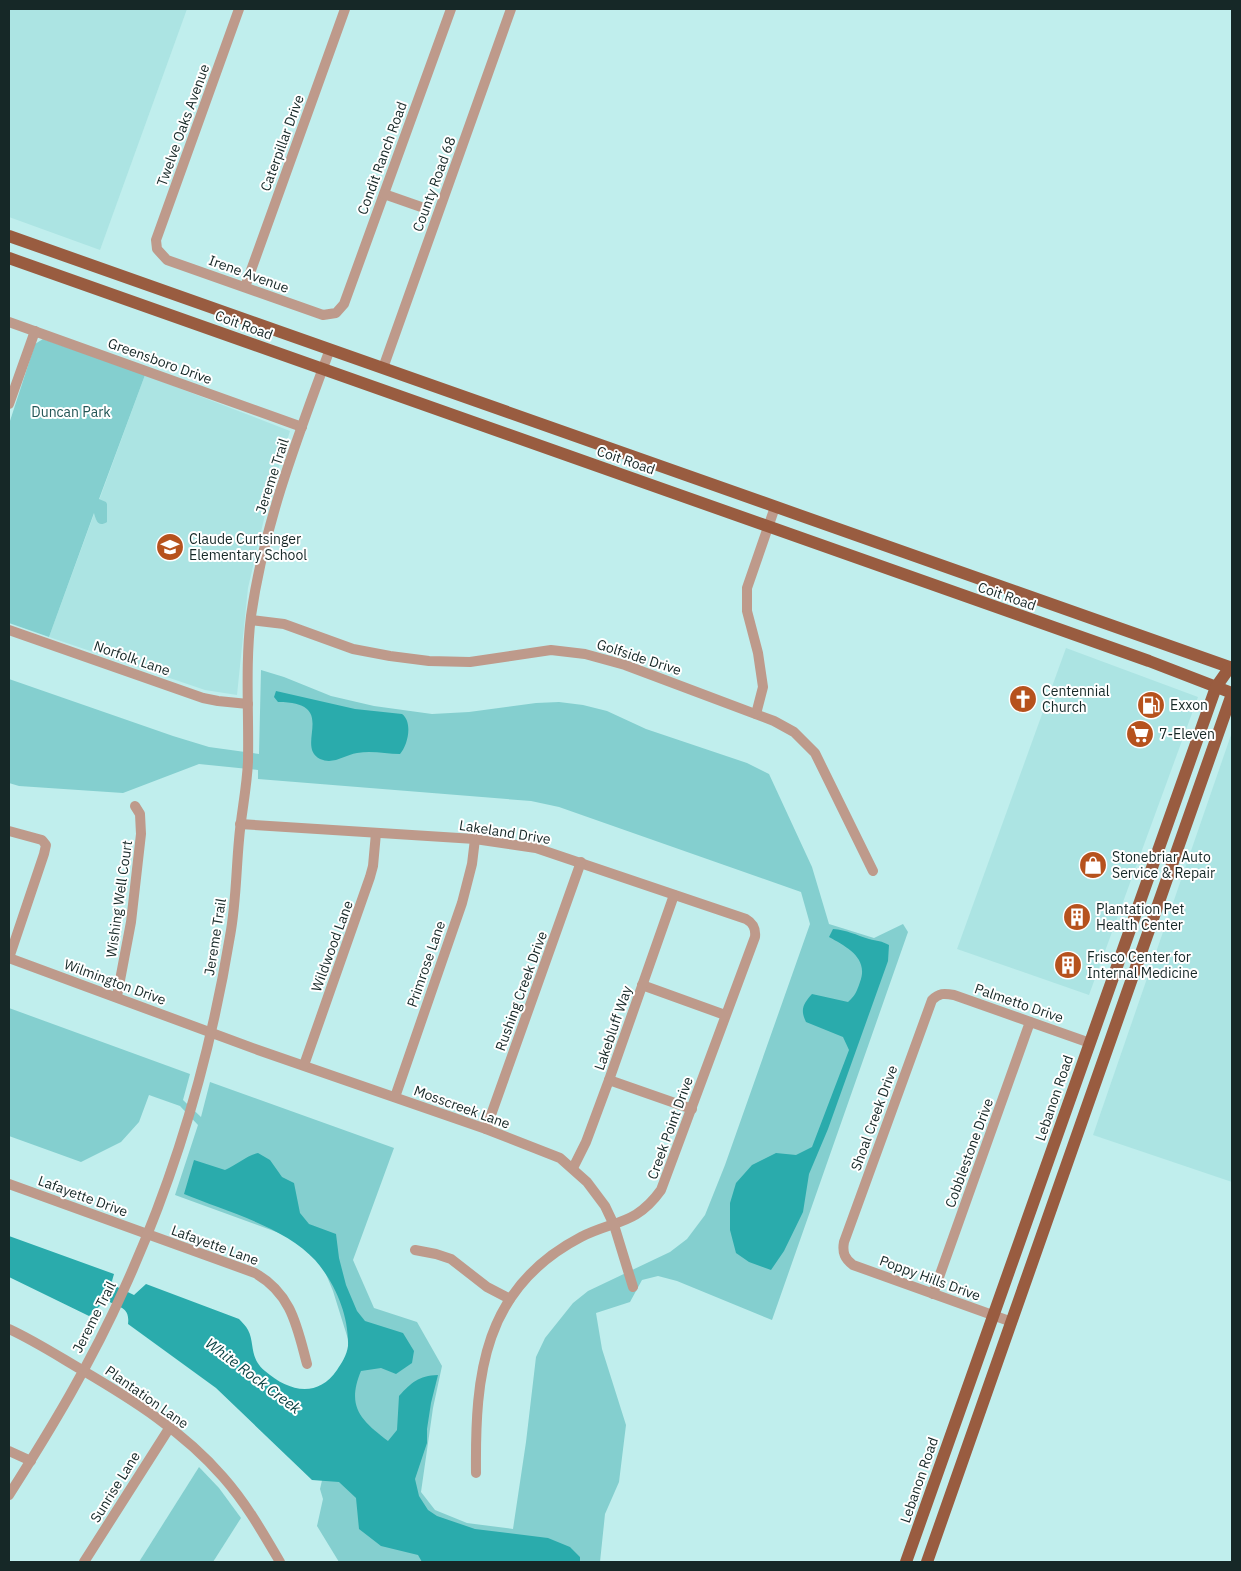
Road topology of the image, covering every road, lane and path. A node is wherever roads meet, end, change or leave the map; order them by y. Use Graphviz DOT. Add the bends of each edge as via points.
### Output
graph roads {
  1 [pos="239,9"];
  2 [pos="345,9"];
  3 [pos="451,9"];
  4 [pos="511,9"];
  5 [pos="384,194"];
  6 [pos="424,208"];
  7 [pos="9,236"];
  8 [pos="157,250"];
  9 [pos="9,258"];
  10 [pos="87,264"];
  11 [pos="80,283"];
  12 [pos="245,287"];
  13 [pos="335,314"];
  14 [pos="9,322"];
  15 [pos="35,331"];
  16 [pos="330,349"];
  17 [pos="383,368"];
  18 [pos="323,369"];
  19 [pos="9,404"];
  20 [pos="484,404"];
  21 [pos="477,424"];
  22 [pos="302,427"];
  23 [pos="775,507"];
  24 [pos="768,527"];
  25 [pos="903,552"];
  26 [pos="896,573"];
  27 [pos="1060,606"];
  28 [pos="251,620"];
  29 [pos="1053,628"];
  30 [pos="9,630"];
  31 [pos="1231,667"];
  32 [pos="1216,687"];
  33 [pos="1232,692"];
  34 [pos="248,704"];
  35 [pos="756,714"];
  36 [pos="135,806"];
  37 [pos="240,824"];
  38 [pos="1166,829"];
  39 [pos="9,831"];
  40 [pos="376,833"];
  41 [pos="1183,835"];
  42 [pos="475,839"];
  43 [pos="581,862"];
  44 [pos="873,871"];
  45 [pos="674,895"];
  46 [pos="753,924"];
  47 [pos="9,958"];
  48 [pos="642,985"];
  49 [pos="938,994"];
  50 [pos="116,996"];
  51 [pos="725,1015"];
  52 [pos="1030,1022"];
  53 [pos="212,1032"];
  54 [pos="1090,1043"];
  55 [pos="1108,1048"];
  56 [pos="304,1065"];
  57 [pos="609,1080"];
  58 [pos="395,1097"];
  59 [pos="692,1109"];
  60 [pos="486,1129"];
  61 [pos="573,1168"];
  62 [pos="9,1184"];
  63 [pos="614,1225"];
  64 [pos="147,1234"];
  65 [pos="415,1250"];
  66 [pos="844,1254"];
  67 [pos="633,1286"];
  68 [pos="933,1294"];
  69 [pos="510,1299"];
  70 [pos="994,1315"];
  71 [pos="1012,1322"];
  72 [pos="9,1330"];
  73 [pos="308,1364"];
  74 [pos="83,1371"];
  75 [pos="170,1427"];
  76 [pos="9,1451"];
  77 [pos="31,1461"];
  78 [pos="476,1473"];
  79 [pos="930,1494"];
  80 [pos="9,1495"];
  81 [pos="949,1501"];
  82 [pos="277,1561"];
  83 [pos="84,1562"];
  84 [pos="906,1562"];
  85 [pos="927,1562"];
  1 -- 8 [label="street, Twelve Oaks Avenue" via="156,240"];
  2 -- 12 [label="street, Caterpillar Drive"];
  3 -- 5 [label="street, Condit Ranch Road"];
  4 -- 17 [label="street, County Road 68"];
  5 -- 6 [label="street"];
  5 -- 13 [label="street, Condit Ranch Road" via="344,304"];
  7 -- 10 [label="main road, Coit Road"];
  8 -- 12 [label="street, Irene Avenue" via="168,260"];
  9 -- 11 [label="main road, Coit Road"];
  10 -- 11 [label="main road"];
  10 -- 16 [label="main road, Coit Road"];
  11 -- 18 [label="main road, Coit Road"];
  12 -- 13 [label="street, Irene Avenue" via="323,315"];
  14 -- 15 [label="street, Greensboro Drive"];
  15 -- 19 [label="street"];
  15 -- 22 [label="street, Greensboro Drive"];
  16 -- 17 [label="main road, Coit Road"];
  16 -- 18 [label="street, Jereme Trail"];
  17 -- 20 [label="main road, Coit Road"];
  18 -- 21 [label="main road, Coit Road"];
  18 -- 22 [label="street, Jereme Trail"];
  20 -- 21 [label="main road"];
  20 -- 23 [label="main road, Coit Road"];
  21 -- 24 [label="main road, Coit Road"];
  22 -- 28 [label="street, Jereme Trail" via="268,535"];
  23 -- 24 [label="street"];
  23 -- 25 [label="main road, Coit Road"];
  24 -- 26 [label="main road, Coit Road"];
  24 -- 35 [label="street" via="747,588 747,611 763,687"];
  25 -- 26 [label="main road"];
  25 -- 27 [label="main road, Coit Road"];
  26 -- 29 [label="main road, Coit Road"];
  27 -- 29 [label="main road"];
  27 -- 31 [label="main road, Coit Road"];
  28 -- 34 [label="street, Jereme Trail"];
  28 -- 35 [label="street, Golfside Drive" via="284,624 353,649 429,661 470,662 551,650 585,654 625,665"];
  29 -- 32 [label="main road, Coit Road"];
  30 -- 34 [label="street, Norfolk Lane" via="203,698"];
  31 -- 32 [label="main road, Lebanon Road"];
  31 -- 33 [label="main road"];
  32 -- 33 [label="main road, Coit Road"];
  32 -- 38 [label="main road, Lebanon Road"];
  33 -- 41 [label="main road"];
  34 -- 37 [label="street, Jereme Trail" via="248,765"];
  35 -- 44 [label="street, Golfside Drive" via="794,732 815,753"];
  36 -- 50 [label="street, Wishing Well Court" via="140,814 141,834 131,922"];
  37 -- 40 [label="street, Lakeland Drive"];
  37 -- 53 [label="street, Jereme Trail" via="235,901"];
  38 -- 41 [label="main road"];
  38 -- 54 [label="main road, Lebanon Road"];
  39 -- 47 [label="street" via="45,842 44,854"];
  40 -- 42 [label="street, Lakeland Drive"];
  40 -- 56 [label="street, Wildwood Lane" via="370,878"];
  41 -- 55 [label="main road"];
  42 -- 43 [label="street, Lakeland Drive" via="536,848"];
  42 -- 58 [label="street, Primrose Lane" via="462,902"];
  43 -- 45 [label="street, Lakeland Drive"];
  43 -- 60 [label="street, Rushing Creek Drive"];
  45 -- 46 [label="street, Lakeland Drive"];
  45 -- 48 [label="street, Lakebluff Way"];
  46 -- 51 [label="street, Creek Point Drive" via="755,937"];
  47 -- 50 [label="street, Wilmington Drive"];
  48 -- 51 [label="street"];
  48 -- 57 [label="street, Lakebluff Way"];
  49 -- 52 [label="street, Palmetto Drive" via="954,995"];
  49 -- 66 [label="street, Shoal Creek Drive" via="932,1000 844,1242"];
  50 -- 53 [label="street, Wilmington Drive"];
  51 -- 59 [label="street, Creek Point Drive"];
  52 -- 54 [label="street, Palmetto Drive"];
  52 -- 68 [label="street, Cobblestone Drive"];
  53 -- 56 [label="street, Mosscreek Lane"];
  53 -- 64 [label="street, Jereme Trail" via="191,1110"];
  54 -- 55 [label="main road"];
  54 -- 70 [label="main road, Lebanon Road"];
  55 -- 71 [label="main road"];
  56 -- 58 [label="street, Mosscreek Lane"];
  57 -- 59 [label="street"];
  57 -- 61 [label="street, Lakebluff Way"];
  58 -- 60 [label="street, Mosscreek Lane"];
  59 -- 63 [label="street, Creek Point Drive" via="662,1190 640,1213"];
  60 -- 61 [label="street, Mosscreek Lane" via="560,1158"];
  61 -- 63 [label="street, Mosscreek Lane" via="606,1206"];
  62 -- 64 [label="street, Lafayette Drive"];
  63 -- 67 [label="street, Mosscreek Lane"];
  63 -- 69 [label="street, Creek Point Drive" via="591,1232 554,1254 525,1280"];
  64 -- 73 [label="street, Lafayette Lane" via="255,1274 271,1284 294,1317"];
  64 -- 74 [label="street, Jereme Trail" via="126,1286"];
  65 -- 69 [label="street" via="451,1259"];
  66 -- 68 [label="street, Poppy Hills Drive" via="853,1265"];
  68 -- 70 [label="street, Poppy Hills Drive"];
  69 -- 78 [label="street, Creek Point Drive" via="495,1325 483,1364 478,1394"];
  70 -- 71 [label="street, Poppy Hills Drive"];
  70 -- 79 [label="main road, Lebanon Road"];
  71 -- 81 [label="main road"];
  72 -- 74 [label="street, Plantation Lane"];
  74 -- 75 [label="street, Plantation Lane"];
  74 -- 77 [label="street, Jereme Trail"];
  75 -- 82 [label="street, Plantation Lane" via="223,1477 249,1512"];
  75 -- 83 [label="street, Sunrise Lane"];
  76 -- 77 [label="street"];
  77 -- 80 [label="street, Jereme Trail"];
  79 -- 81 [label="main road"];
  79 -- 84 [label="main road, Lebanon Road"];
  81 -- 85 [label="main road"];
}
